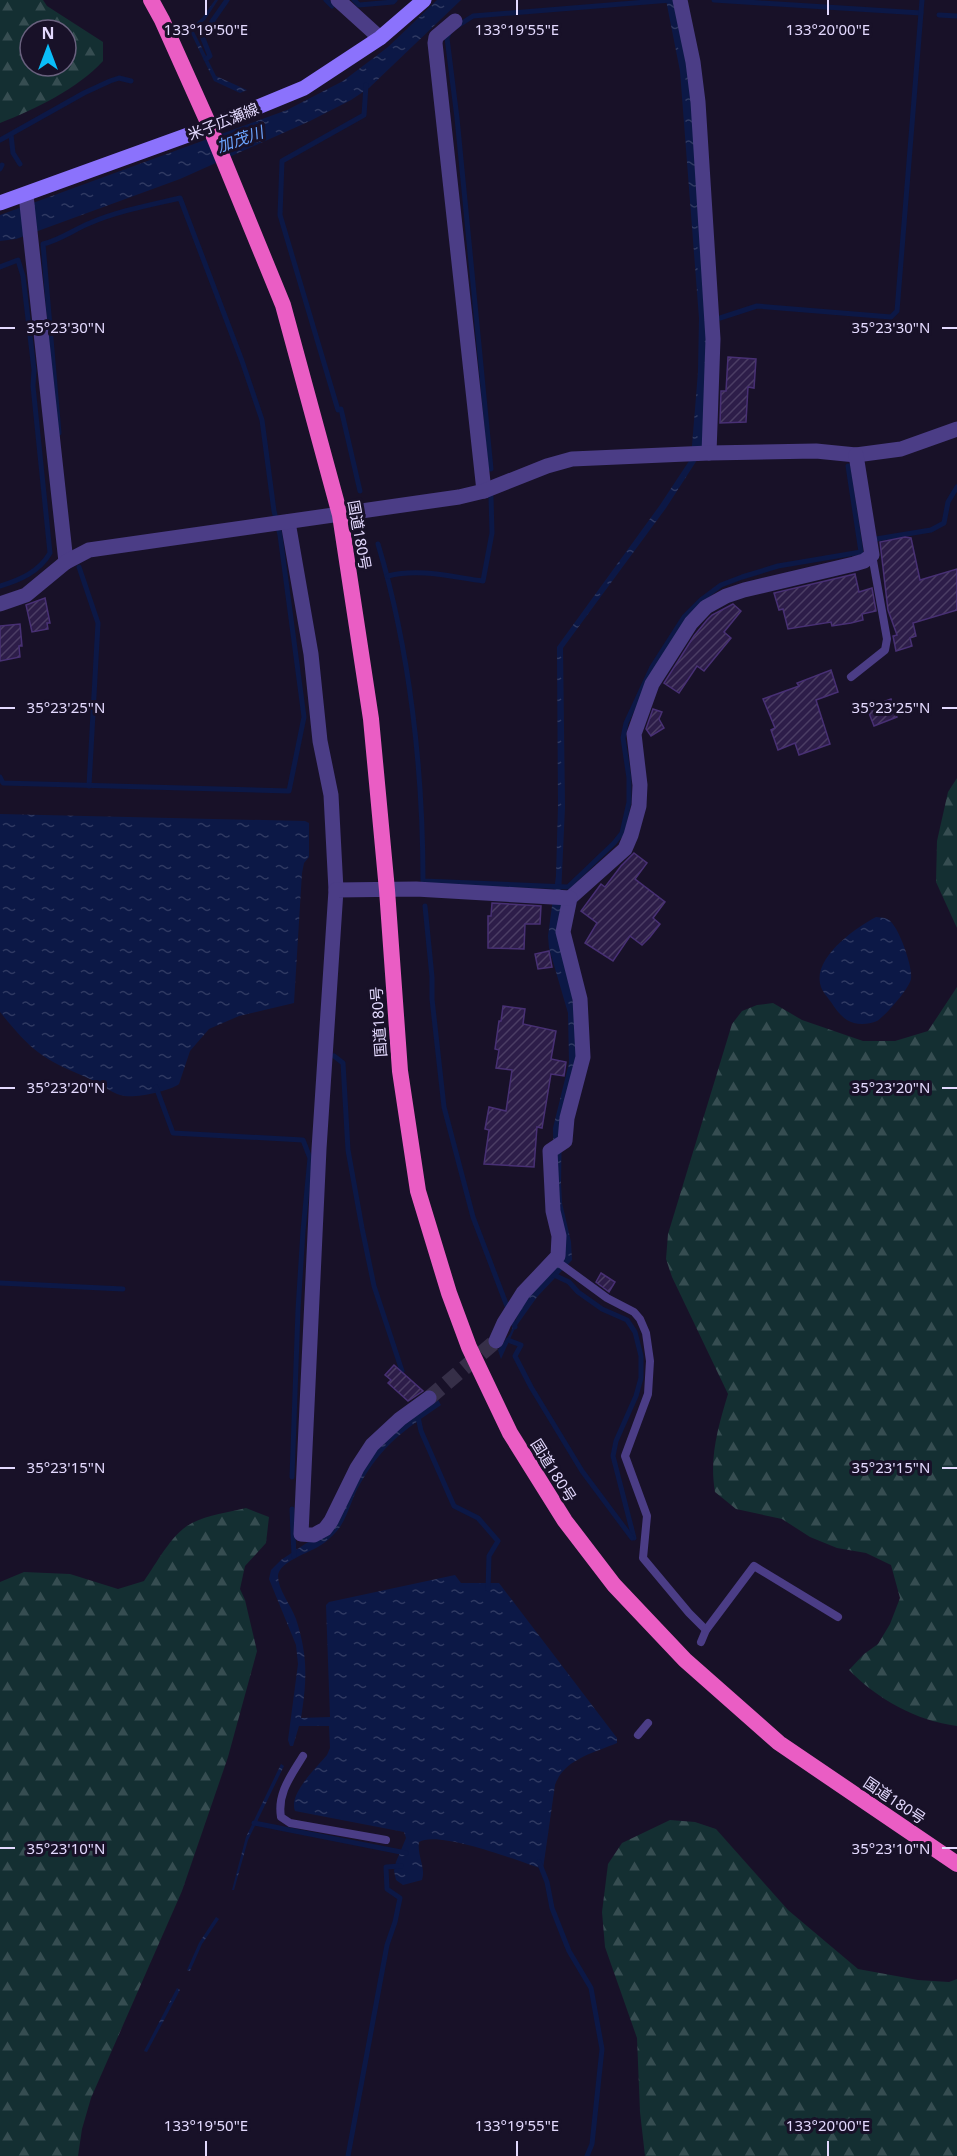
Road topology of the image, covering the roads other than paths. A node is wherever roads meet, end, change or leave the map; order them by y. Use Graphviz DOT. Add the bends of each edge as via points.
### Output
graph roads {
  1 [pos="150,0"];
  2 [pos="338,0"];
  3 [pos="424,0"];
  4 [pos="680,0"];
  5 [pos="455,21"];
  6 [pos="380,38"];
  7 [pos="210,128"];
  8 [pos="26,195"];
  9 [pos="0,203"];
  10 [pos="957,429"];
  11 [pos="709,453"];
  12 [pos="856,455"];
  13 [pos="484,491"];
  14 [pos="340,515"];
  15 [pos="288,522"];
  16 [pos="872,555"];
  17 [pos="66,562"];
  18 [pos="0,604"];
  19 [pos="851,677"];
  20 [pos="336,890"];
  21 [pos="387,890"];
  22 [pos="570,898"];
  23 [pos="556,1261"];
  24 [pos="496,1341"];
  25 [pos="429,1398"];
  26 [pos="838,1617"];
  27 [pos="706,1630"];
  28 [pos="701,1642"];
  29 [pos="648,1723"];
  30 [pos="638,1735"];
  31 [pos="303,1756"];
  32 [pos="386,1840"];
  33 [pos="957,1864"];
  1 -- 7 [label="highway, 国道180号"];
  2 -- 6 [label="street"];
  3 -- 6 [label="main road, 米子広瀬線"];
  4 -- 11 [label="street" via="698,102 713,339"];
  5 -- 13 [label="street" via="436,37 435,43"];
  6 -- 7 [label="main road, 米子広瀬線" via="304,88"];
  7 -- 8 [label="main road, 米子広瀬線"];
  7 -- 14 [label="highway, 国道180号" via="283,305"];
  8 -- 9 [label="main road, 米子広瀬線"];
  8 -- 17 [label="street"];
  10 -- 12 [label="street" via="901,449"];
  11 -- 12 [label="street" via="816,451"];
  11 -- 13 [label="street" via="572,459"];
  12 -- 16 [label="street"];
  13 -- 14 [label="street"];
  14 -- 15 [label="street"];
  14 -- 21 [label="highway, 国道180号" via="371,719"];
  15 -- 17 [label="street" via="89,550"];
  15 -- 20 [label="street" via="331,795"];
  16 -- 19 [label="lane" via="886,645 885,650"];
  16 -- 22 [label="street" via="854,564 726,596 691,623 652,684 637,722 634,734 639,806 625,849"];
  17 -- 18 [label="street" via="26,595"];
  20 -- 21 [label="street"];
  20 -- 25 [label="street" via="301,1534 314,1535 325,1529 372,1445"];
  21 -- 22 [label="street"];
  21 -- 33 [label="highway, 国道180号" via="400,1071 418,1191 469,1347 510,1433 565,1521 614,1585 685,1660 779,1743"];
  22 -- 23 [label="street" via="562,932 580,999 583,1057 567,1118 566,1141 550,1151 560,1251"];
  23 -- 24 [label="street" via="523,1293"];
  23 -- 27 [label="lane" via="634,1312 646,1333 650,1361 648,1394 625,1456 647,1515 643,1558"];
  26 -- 27 [label="lane" via="754,1566"];
  27 -- 28 [label="lane"];
  29 -- 30 [label="lane"];
  31 -- 32 [label="lane" via="281,1793 281,1817 290,1823"];
}
